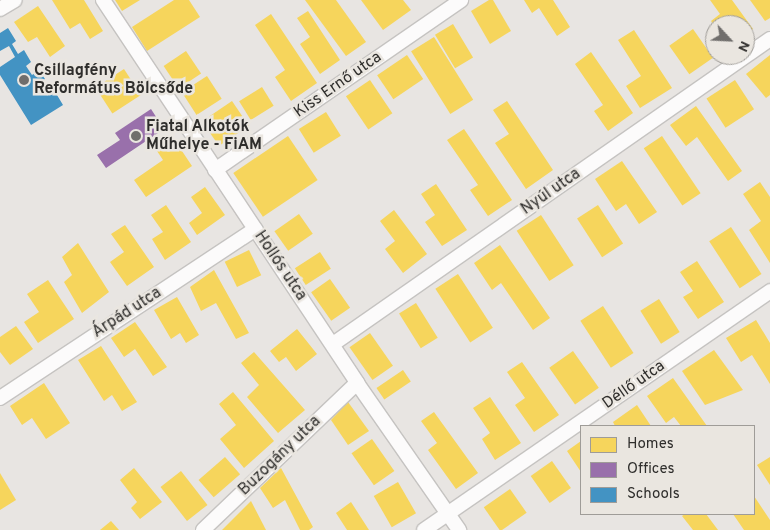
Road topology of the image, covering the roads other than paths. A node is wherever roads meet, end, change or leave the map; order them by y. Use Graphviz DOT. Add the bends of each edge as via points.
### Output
graph roads {
  1 [pos="14,0"];
  2 [pos="104,0"];
  3 [pos="462,0"];
  4 [pos="0,9"];
  5 [pos="770,39"];
  6 [pos="215,170"];
  7 [pos="255,229"];
  8 [pos="770,291"];
  9 [pos="333,344"];
  10 [pos="357,383"];
  11 [pos="0,398"];
  12 [pos="448,513"];
  13 [pos="203,530"];
  14 [pos="424,530"];
  15 [pos="459,530"];
  1 -- 4 [label="street"];
  2 -- 6 [label="street, Hollós utca"];
  3 -- 6 [label="street, Kiss Ernő utca"];
  5 -- 9 [label="street, Nyúl utca"];
  6 -- 7 [label="street, Hollós utca"];
  7 -- 9 [label="street, Hollós utca"];
  7 -- 11 [label="street, Árpád utca"];
  8 -- 12 [label="street, Déllő utca"];
  9 -- 10 [label="street, Hollós utca"];
  10 -- 12 [label="street, Hollós utca"];
  10 -- 13 [label="street, Buzogány utca"];
  12 -- 14 [label="street, Déllő utca"];
  12 -- 15 [label="street, Hollós utca"];
}
